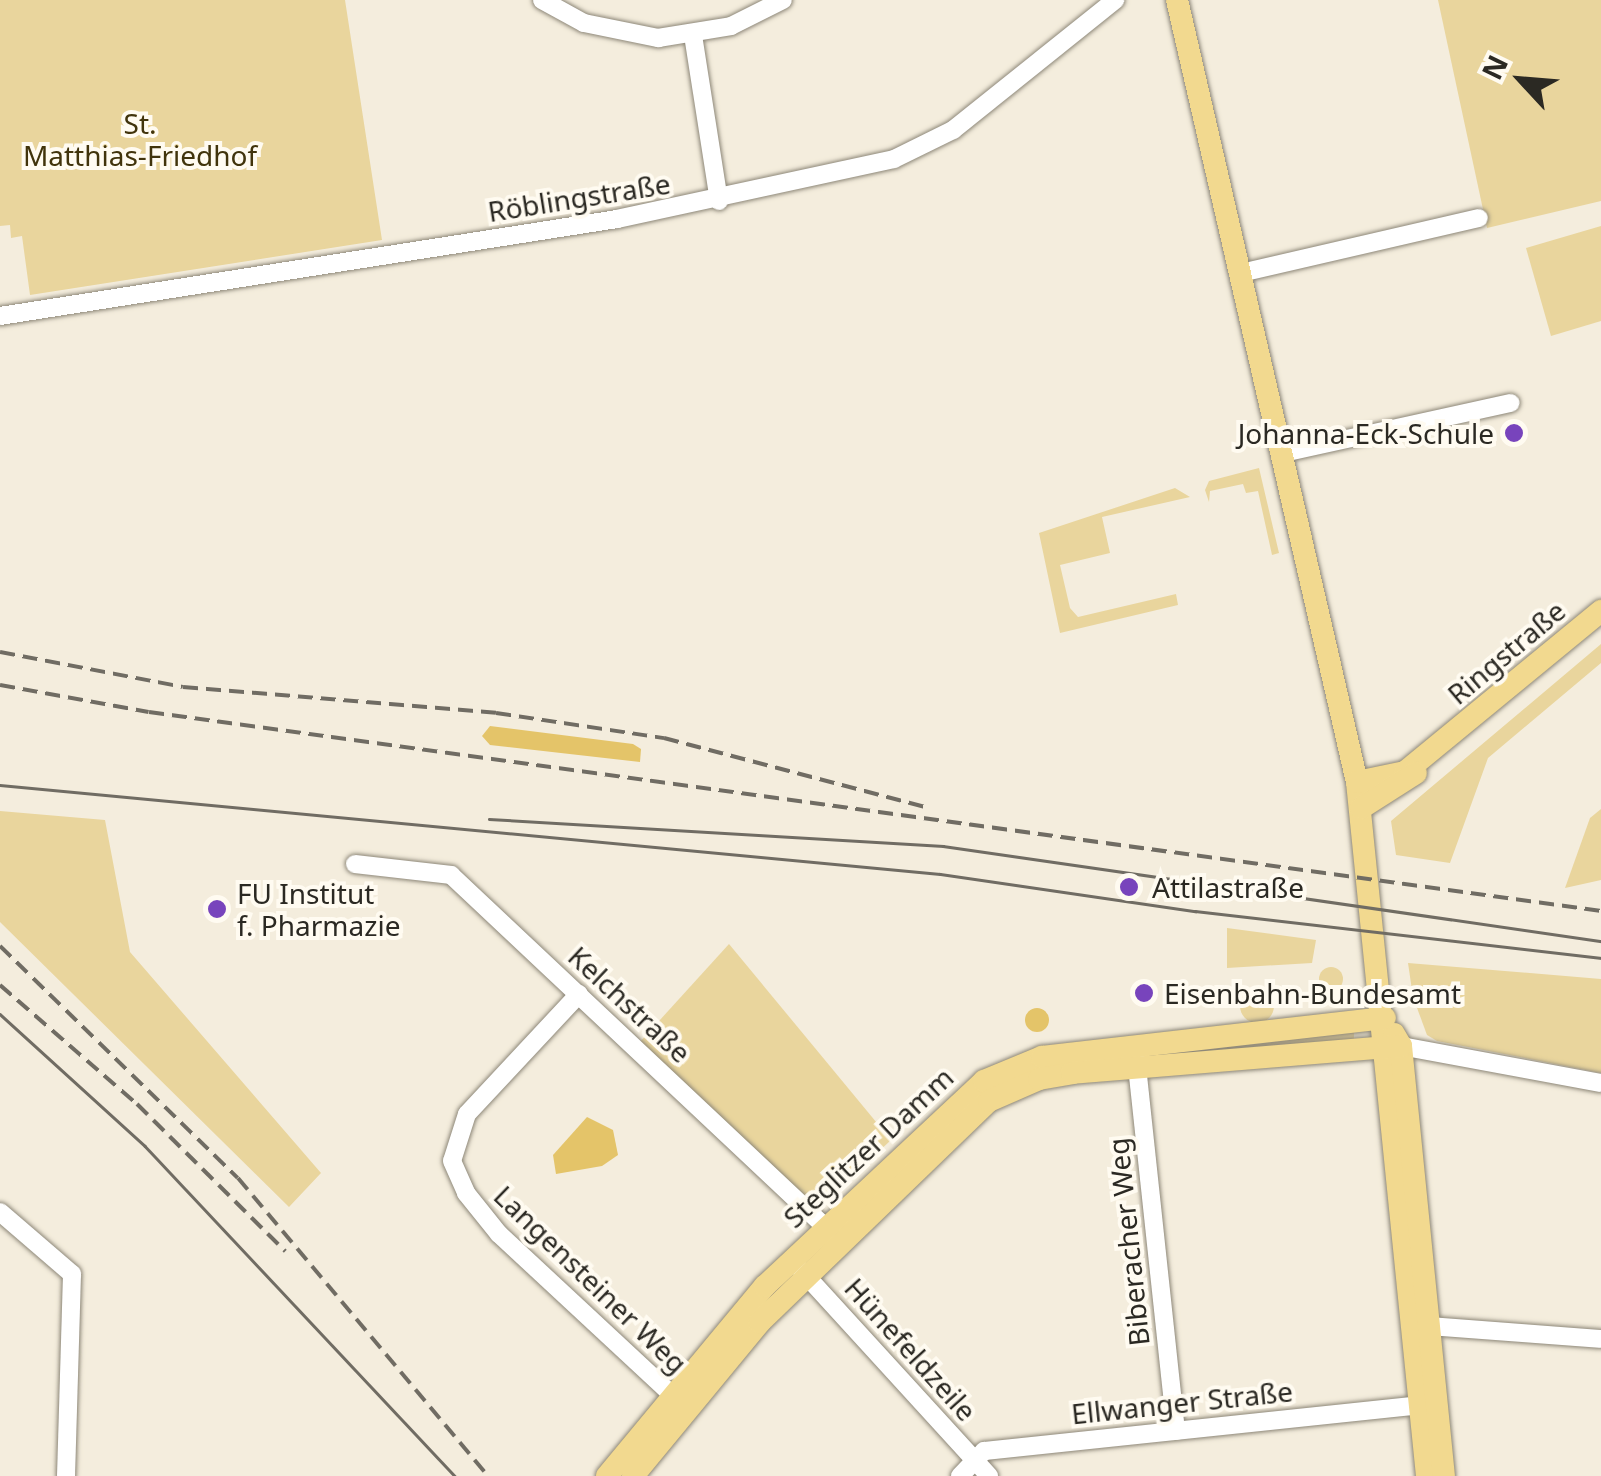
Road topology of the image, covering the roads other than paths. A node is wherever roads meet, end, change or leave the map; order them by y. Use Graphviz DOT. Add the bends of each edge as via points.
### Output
graph roads {
  1 [pos="542,0"];
  2 [pos="783,0"];
  3 [pos="1116,0"];
  4 [pos="1177,0"];
  5 [pos="693,35"];
  6 [pos="719,200"];
  7 [pos="1480,218"];
  8 [pos="1241,273"];
  9 [pos="0,316"];
  10 [pos="1511,402"];
  11 [pos="1283,453"];
  12 [pos="1601,611"];
  13 [pos="1450,738"];
  14 [pos="1357,782"];
  15 [pos="1361,808"];
  16 [pos="355,864"];
  17 [pos="579,994"];
  18 [pos="1385,1018"];
  19 [pos="1391,1046"];
  20 [pos="1136,1057"];
  21 [pos="1601,1084"];
  22 [pos="0,1212"];
  23 [pos="833,1233"];
  24 [pos="798,1267"];
  25 [pos="1420,1326"];
  26 [pos="1601,1339"];
  27 [pos="679,1402"];
  28 [pos="1420,1404"];
  29 [pos="1176,1431"];
  30 [pos="976,1461"];
  31 [pos="66,1476"];
  32 [pos="607,1476"];
  33 [pos="633,1476"];
  34 [pos="960,1476"];
  35 [pos="990,1476"];
  36 [pos="1427,1476"];
  37 [pos="1444,1476"];
  1 -- 5 [label="street" via="606,30"];
  2 -- 5 [label="street" via="743,22"];
  3 -- 6 [label="street, Röblingstraße" via="919,150"];
  4 -- 8 [label="main road"];
  5 -- 6 [label="street"];
  6 -- 9 [label="street, Röblingstraße"];
  7 -- 8 [label="street"];
  8 -- 11 [label="main road"];
  10 -- 11 [label="street"];
  11 -- 14 [label="main road"];
  12 -- 13 [label="main road, Ringstraße"];
  13 -- 14 [label="main road, Ringstraße" via="1404,772"];
  13 -- 15 [label="main road, Ringstraße" via="1384,799"];
  14 -- 15 [label="main road"];
  15 -- 18 [label="main road"];
  16 -- 17 [label="street, Kelchstraße" via="451,875"];
  17 -- 23 [label="street, Kelchstraße"];
  17 -- 27 [label="street, Langensteiner Weg" via="467,1114 452,1161 466,1193 499,1234"];
  18 -- 19 [label="main road"];
  18 -- 20 [label="main road, Steglitzer Damm"];
  19 -- 20 [label="main road, Steglitzer Damm"];
  19 -- 21 [label="street"];
  19 -- 25 [label="main road"];
  20 -- 23 [label="main road, Steglitzer Damm" via="1042,1058 984,1081"];
  20 -- 29 [label="street, Biberacher Weg"];
  22 -- 31 [label="street" via="72,1274"];
  23 -- 24 [label="main road, Steglitzer Damm"];
  24 -- 27 [label="main road, Steglitzer Damm"];
  24 -- 30 [label="street, Hünefeldzeile"];
  25 -- 26 [label="street"];
  25 -- 28 [label="main road"];
  25 -- 37 [label="main road"];
  27 -- 32 [label="main road, Steglitzer Damm"];
  27 -- 33 [label="main road, Steglitzer Damm"];
  28 -- 29 [label="street, Ellwanger Straße"];
  28 -- 36 [label="main road"];
  29 -- 30 [label="street, Ellwanger Straße" via="984,1451"];
  30 -- 34 [label="street, Ellwanger Straße"];
  30 -- 35 [label="street, Hünefeldzeile"];
}
